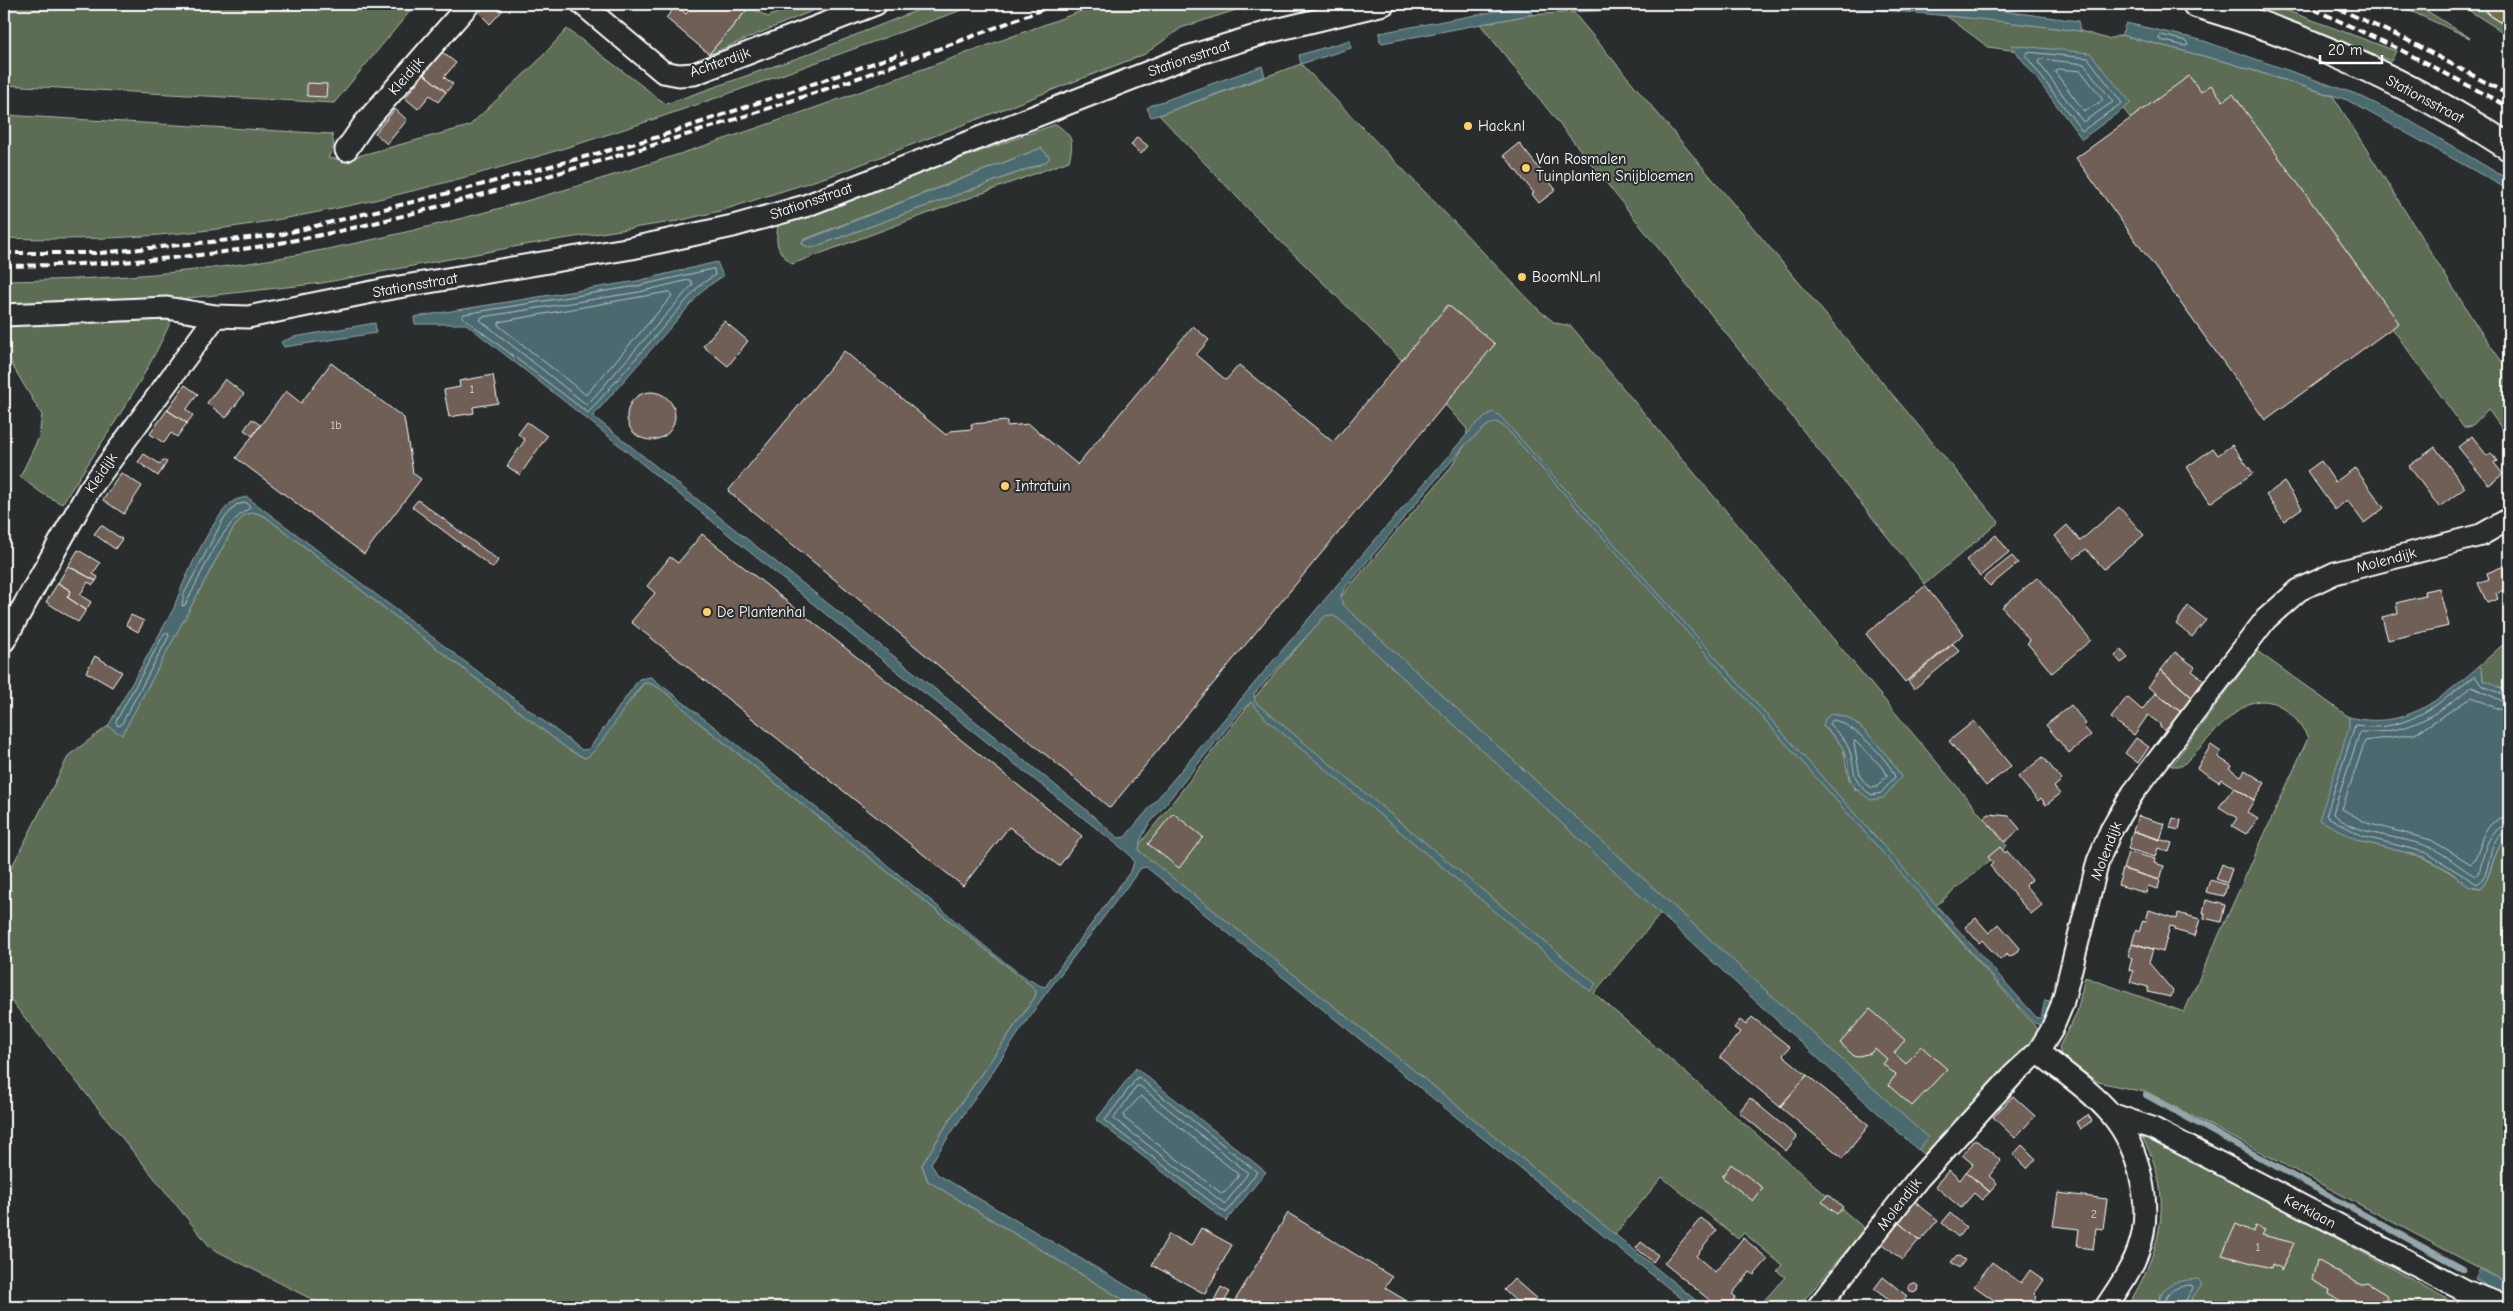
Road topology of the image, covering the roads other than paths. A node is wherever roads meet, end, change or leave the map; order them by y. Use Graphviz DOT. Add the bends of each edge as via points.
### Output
graph roads {
  1 [pos="469,4"];
  2 [pos="582,4"];
  3 [pos="876,4"];
  4 [pos="1384,4"];
  5 [pos="2196,4"];
  6 [pos="2499,4"];
  7 [pos="2509,10"];
  8 [pos="2509,147"];
  9 [pos="346,150"];
  10 [pos="4,315"];
  11 [pos="216,316"];
  12 [pos="2509,519"];
  13 [pos="4,641"];
  14 [pos="2038,1052"];
  15 [pos="2111,1114"];
  16 [pos="2502,1304"];
  17 [pos="1818,1307"];
  18 [pos="2106,1307"];
  1 -- 9 [label="street, Kleidijk" via="364,124"];
  2 -- 3 [label="street, Achterdijk" via="663,72 679,75 694,74"];
  4 -- 11 [label="street, Stationsstraat" via="1272,31 1187,57 805,206 733,226 632,248 248,316"];
  5 -- 8 [label="street, Stationsstraat" via="2299,40 2379,75"];
  6 -- 7 [label="main road"];
  10 -- 11 [label="street, Stationsstraat" via="167,308"];
  11 -- 13 [label="street, Kleidijk" via="89,490"];
  12 -- 14 [label="street, Molendijk" via="2481,535 2317,580 2299,590 2266,619 2133,793 2111,830 2098,861 2062,1005"];
  14 -- 15 [label="street"];
  14 -- 17 [label="street, Molendijk" via="1918,1179"];
  15 -- 16 [label="street, Kerklaan" via="2152,1128 2466,1292"];
  15 -- 18 [label="street" via="2135,1155 2143,1185 2144,1216 2139,1250"];
}
